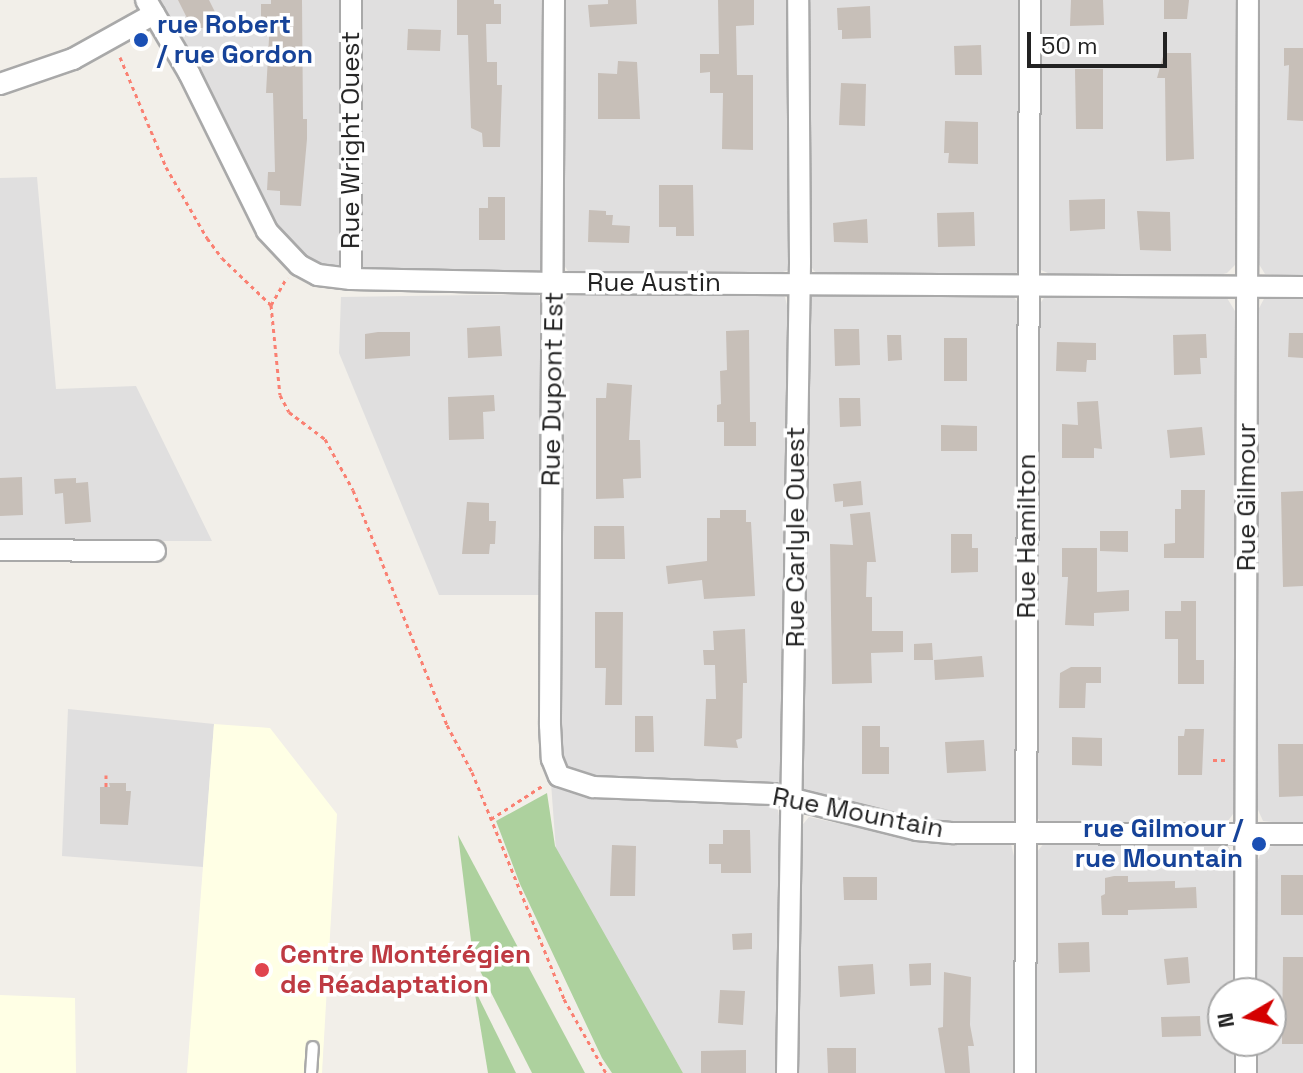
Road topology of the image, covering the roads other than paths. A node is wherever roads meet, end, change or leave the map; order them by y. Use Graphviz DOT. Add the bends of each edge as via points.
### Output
graph roads {
  1 [pos="351,0"];
  2 [pos="554,0"];
  3 [pos="798,0"];
  4 [pos="1030,0"];
  5 [pos="1248,0"];
  6 [pos="150,7"];
  7 [pos="0,84"];
  8 [pos="351,279"];
  9 [pos="554,283"];
  10 [pos="798,284"];
  11 [pos="1029,285"];
  12 [pos="1248,287"];
  13 [pos="1303,287"];
  14 [pos="0,550"];
  15 [pos="155,551"];
  16 [pos="559,776"];
  17 [pos="792,799"];
  18 [pos="1245,834"];
  19 [pos="1303,834"];
  20 [pos="1025,835"];
  21 [pos="1245,977"];
  22 [pos="313,1047"];
  23 [pos="311,1073"];
  24 [pos="787,1073"];
  25 [pos="1025,1073"];
  1 -- 8 [label="street, Rue Wright Ouest"];
  2 -- 9 [label="street, Rue Dupont Est"];
  3 -- 10 [label="street, Rue Carlyle Ouest"];
  4 -- 11 [label="street, Rue Hamilton"];
  5 -- 12 [label="street, Rue Gilmour"];
  6 -- 7 [label="street" via="114,38 56,66"];
  6 -- 8 [label="street, Rue Austin" via="194,82 267,231 300,266 318,275"];
  8 -- 9 [label="street, Rue Austin"];
  9 -- 10 [label="street, Rue Austin"];
  9 -- 16 [label="street, Rue Dupont Est" via="550,725"];
  10 -- 11 [label="street, Rue Austin"];
  10 -- 17 [label="street, Rue Carlyle Ouest"];
  11 -- 12 [label="street, Rue Austin"];
  11 -- 20 [label="street, Rue Hamilton"];
  12 -- 13 [label="street, Rue Austin"];
  12 -- 18 [label="street, Rue Gilmour"];
  14 -- 15 [label="street"];
  16 -- 17 [label="street, Rue Mountain" via="593,787"];
  17 -- 20 [label="street, Rue Mountain" via="917,830"];
  17 -- 24 [label="street, Rue Carlyle Ouest"];
  18 -- 19 [label="street, Rue Mountain"];
  18 -- 20 [label="street, Rue Mountain"];
  18 -- 21 [label="street, Rue Gilmour"];
  20 -- 25 [label="street, Rue Hamilton"];
  22 -- 23 [label="lane"];
}
